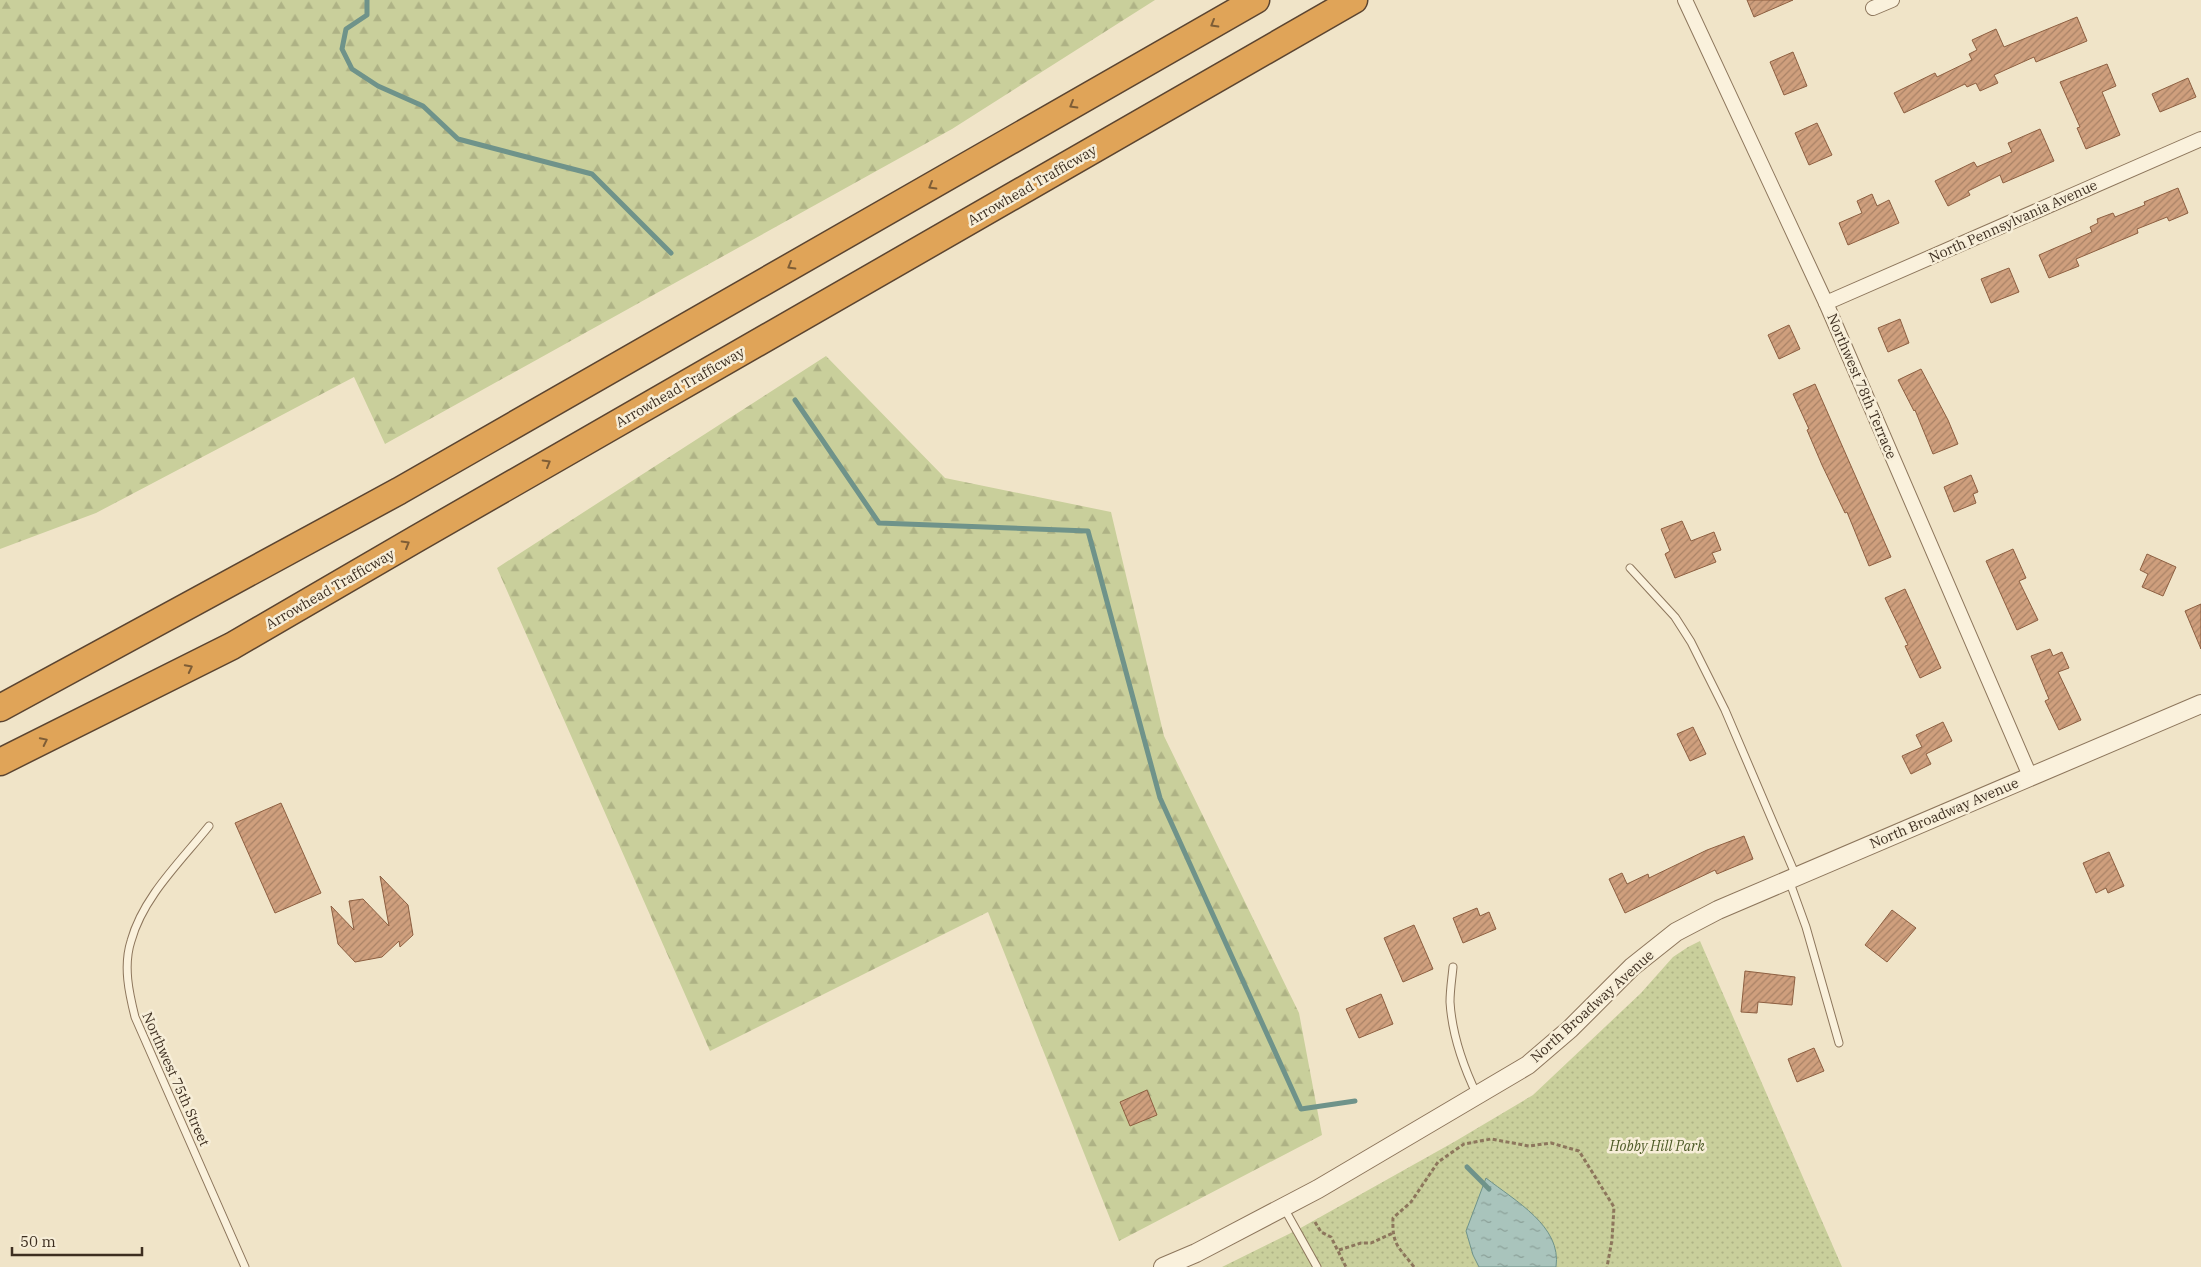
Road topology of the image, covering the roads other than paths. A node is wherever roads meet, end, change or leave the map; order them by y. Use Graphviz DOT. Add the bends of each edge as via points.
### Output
graph roads {
  1 [pos="1256,0"];
  2 [pos="1354,0"];
  3 [pos="1685,0"];
  4 [pos="1892,0"];
  5 [pos="1873,8"];
  6 [pos="2201,140"];
  7 [pos="1826,303"];
  8 [pos="1630,568"];
  9 [pos="2201,704"];
  10 [pos="0,708"];
  11 [pos="0,762"];
  12 [pos="2030,776"];
  13 [pos="209,826"];
  14 [pos="1792,878"];
  15 [pos="1453,967"];
  16 [pos="1839,1043"];
  17 [pos="1477,1096"];
  18 [pos="1284,1208"];
  19 [pos="245,1267"];
  20 [pos="1163,1267"];
  21 [pos="1317,1267"];
  1 -- 10 [label="highway, one-way" via="399,491"];
  11 -- 2 [label="highway, Arrowhead Trafficway, one-way" via="232,646"];
  3 -- 7 [label="street, Northwest 78th Terrace"];
  4 -- 5 [label="street"];
  6 -- 7 [label="street, North Pennsylvania Avenue"];
  7 -- 12 [label="street, Northwest 78th Terrace"];
  8 -- 14 [label="lane" via="1675,617 1691,642 1725,710"];
  9 -- 12 [label="street, North Broadway Avenue"];
  12 -- 14 [label="street, North Broadway Avenue"];
  13 -- 19 [label="lane, Northwest 75th Street" via="148,903 130,941 128,992 135,1017"];
  14 -- 16 [label="lane"];
  14 -- 17 [label="street, North Broadway Avenue" via="1676,932 1632,967 1570,1029 1528,1065"];
  15 -- 17 [label="lane" via="1450,1001 1454,1025 1464,1069"];
  17 -- 18 [label="street, North Broadway Avenue"];
  18 -- 20 [label="street, North Broadway Avenue"];
  18 -- 21 [label="lane"];
}
